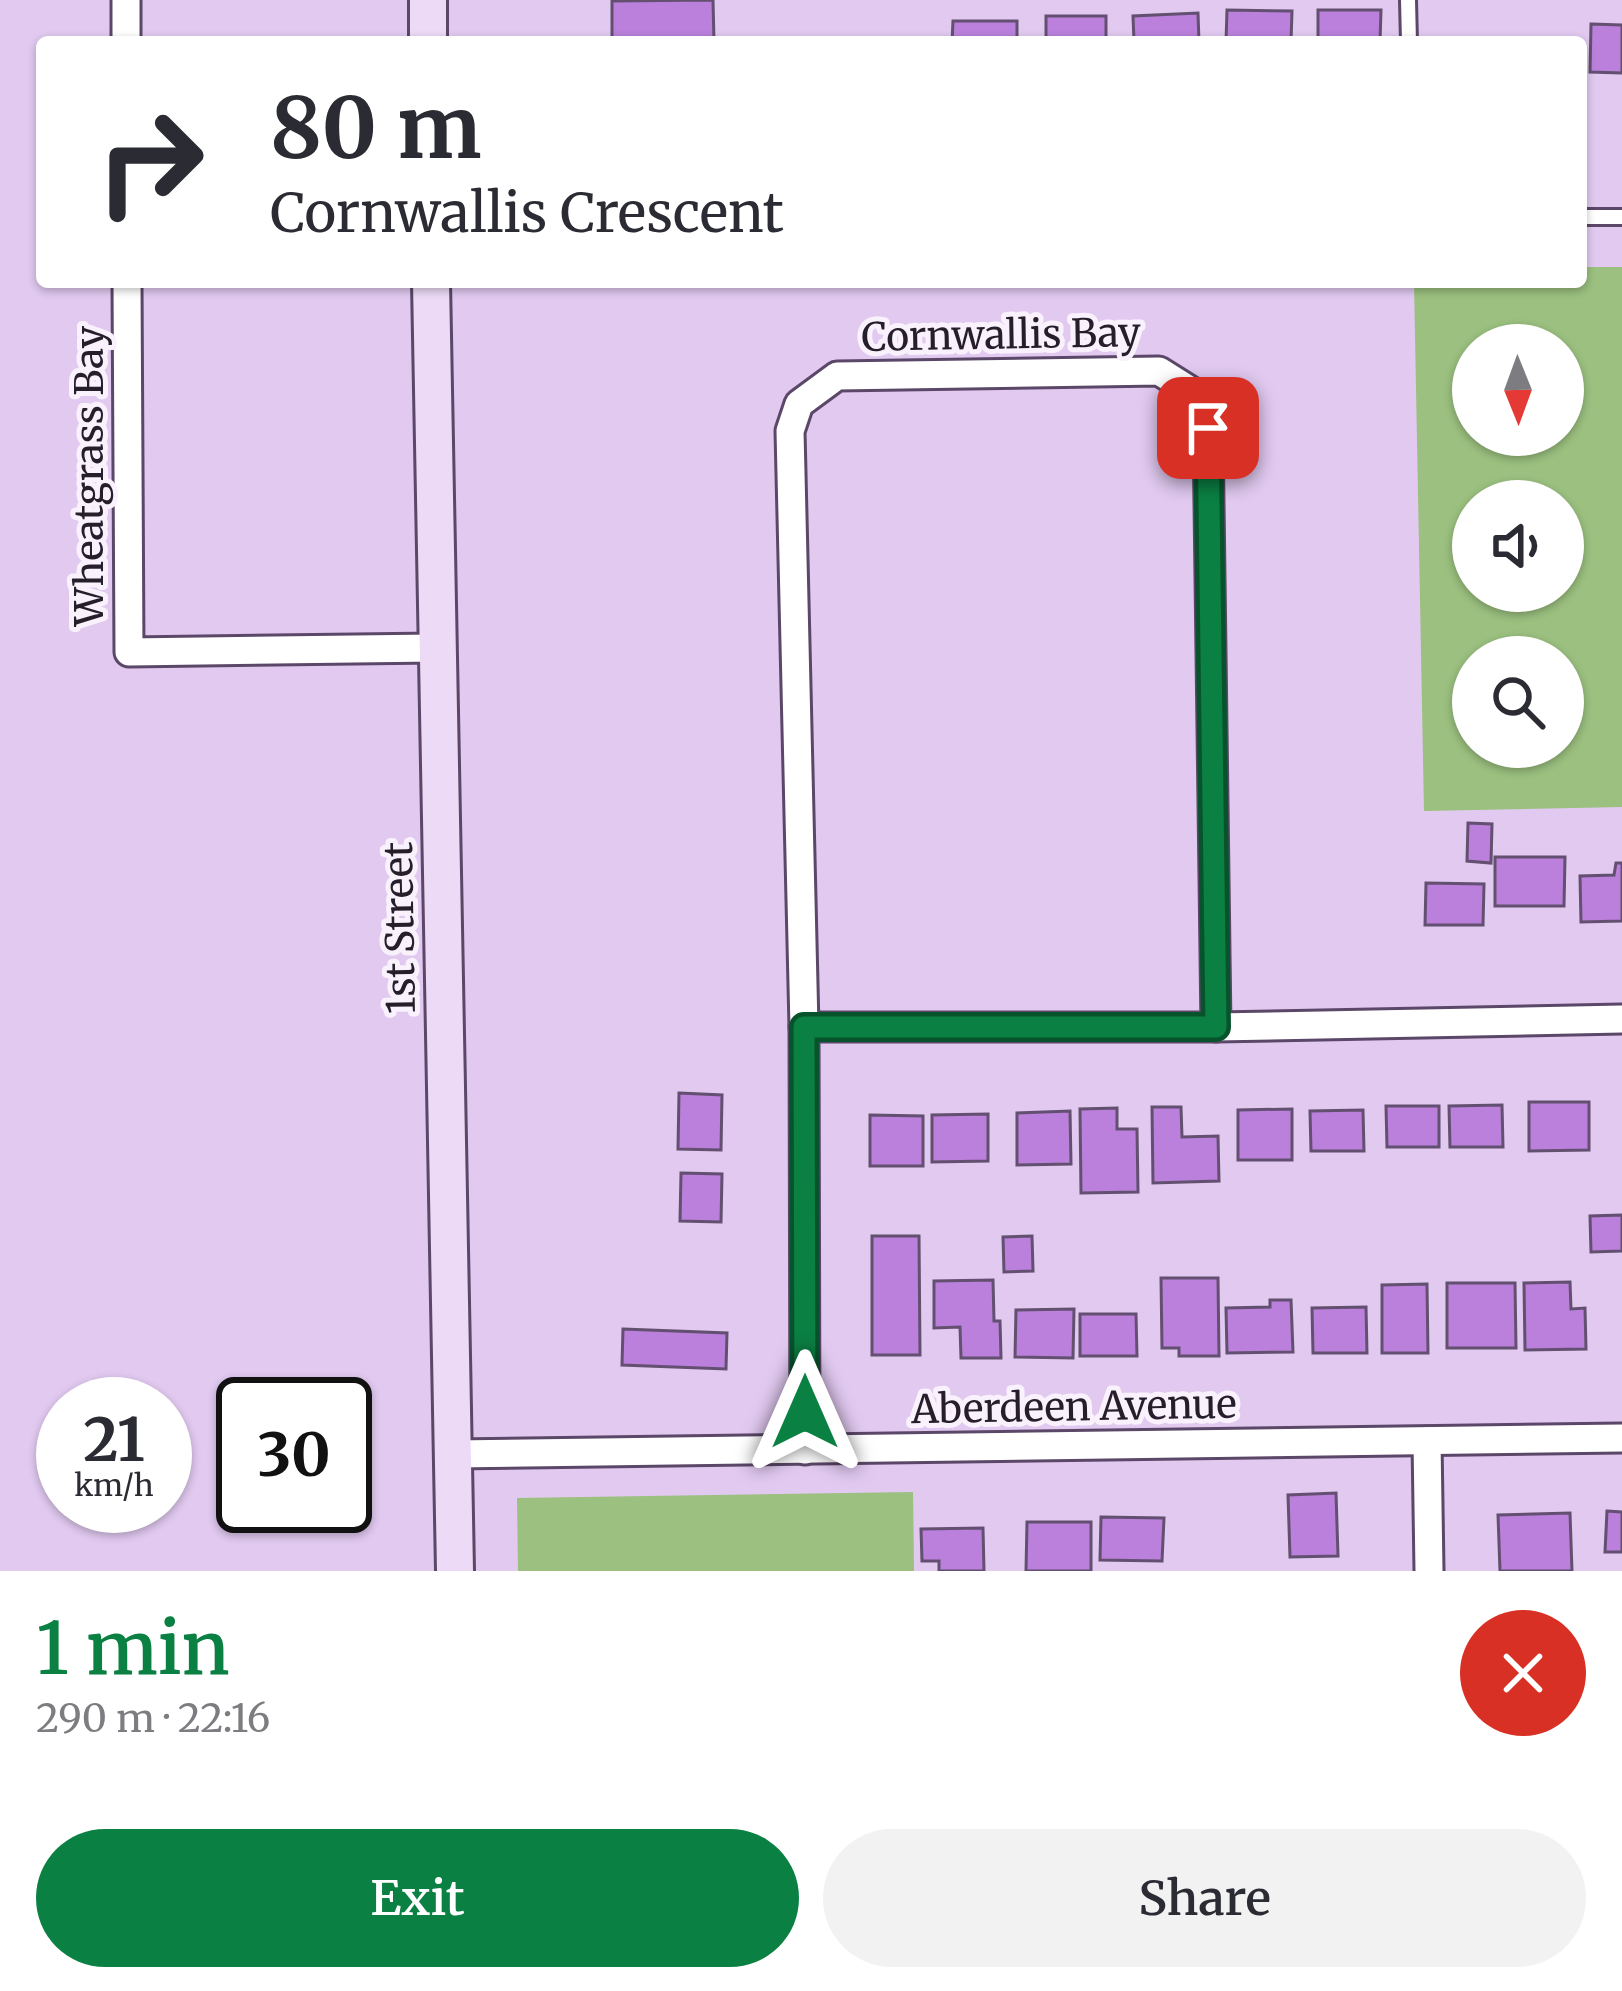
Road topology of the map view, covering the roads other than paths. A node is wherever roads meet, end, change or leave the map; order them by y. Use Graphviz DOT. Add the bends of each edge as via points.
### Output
graph roads {
  1 [pos="126,0"];
  2 [pos="428,0"];
  3 [pos="1408,0"];
  4 [pos="126,36"];
  5 [pos="428,36"];
  6 [pos="1409,36"];
  7 [pos="1587,217"];
  8 [pos="1622,217"];
  9 [pos="127,288"];
  10 [pos="430,288"];
  11 [pos="435,648"];
  12 [pos="1622,1018"];
  13 [pos="804,1027"];
  14 [pos="1216,1027"];
  15 [pos="1622,1438"];
  16 [pos="1427,1441"];
  17 [pos="805,1450"];
  18 [pos="454,1454"];
  19 [pos="455,1571"];
  20 [pos="1430,1571"];
  1 -- 4 [label="street"];
  2 -- 5 [label="street"];
  3 -- 6 [label="lane"];
  7 -- 8 [label="lane"];
  9 -- 11 [label="street, Wheatgrass Bay" via="129,652"];
  10 -- 11 [label="street, 1st Street"];
  11 -- 18 [label="street, 1st Street"];
  12 -- 14 [label="street"];
  13 -- 14 [label="street"];
  13 -- 14 [label="street, Cornwallis Bay" via="790,431 800,404 838,376 1159,371 1194,393 1208,428"];
  13 -- 17 [label="street, Cornwallis Bay"];
  15 -- 16 [label="street, Aberdeen Avenue"];
  16 -- 17 [label="street, Aberdeen Avenue"];
  16 -- 20 [label="street"];
  17 -- 18 [label="street, Aberdeen Avenue"];
  18 -- 19 [label="street, 1st Street"];
}
